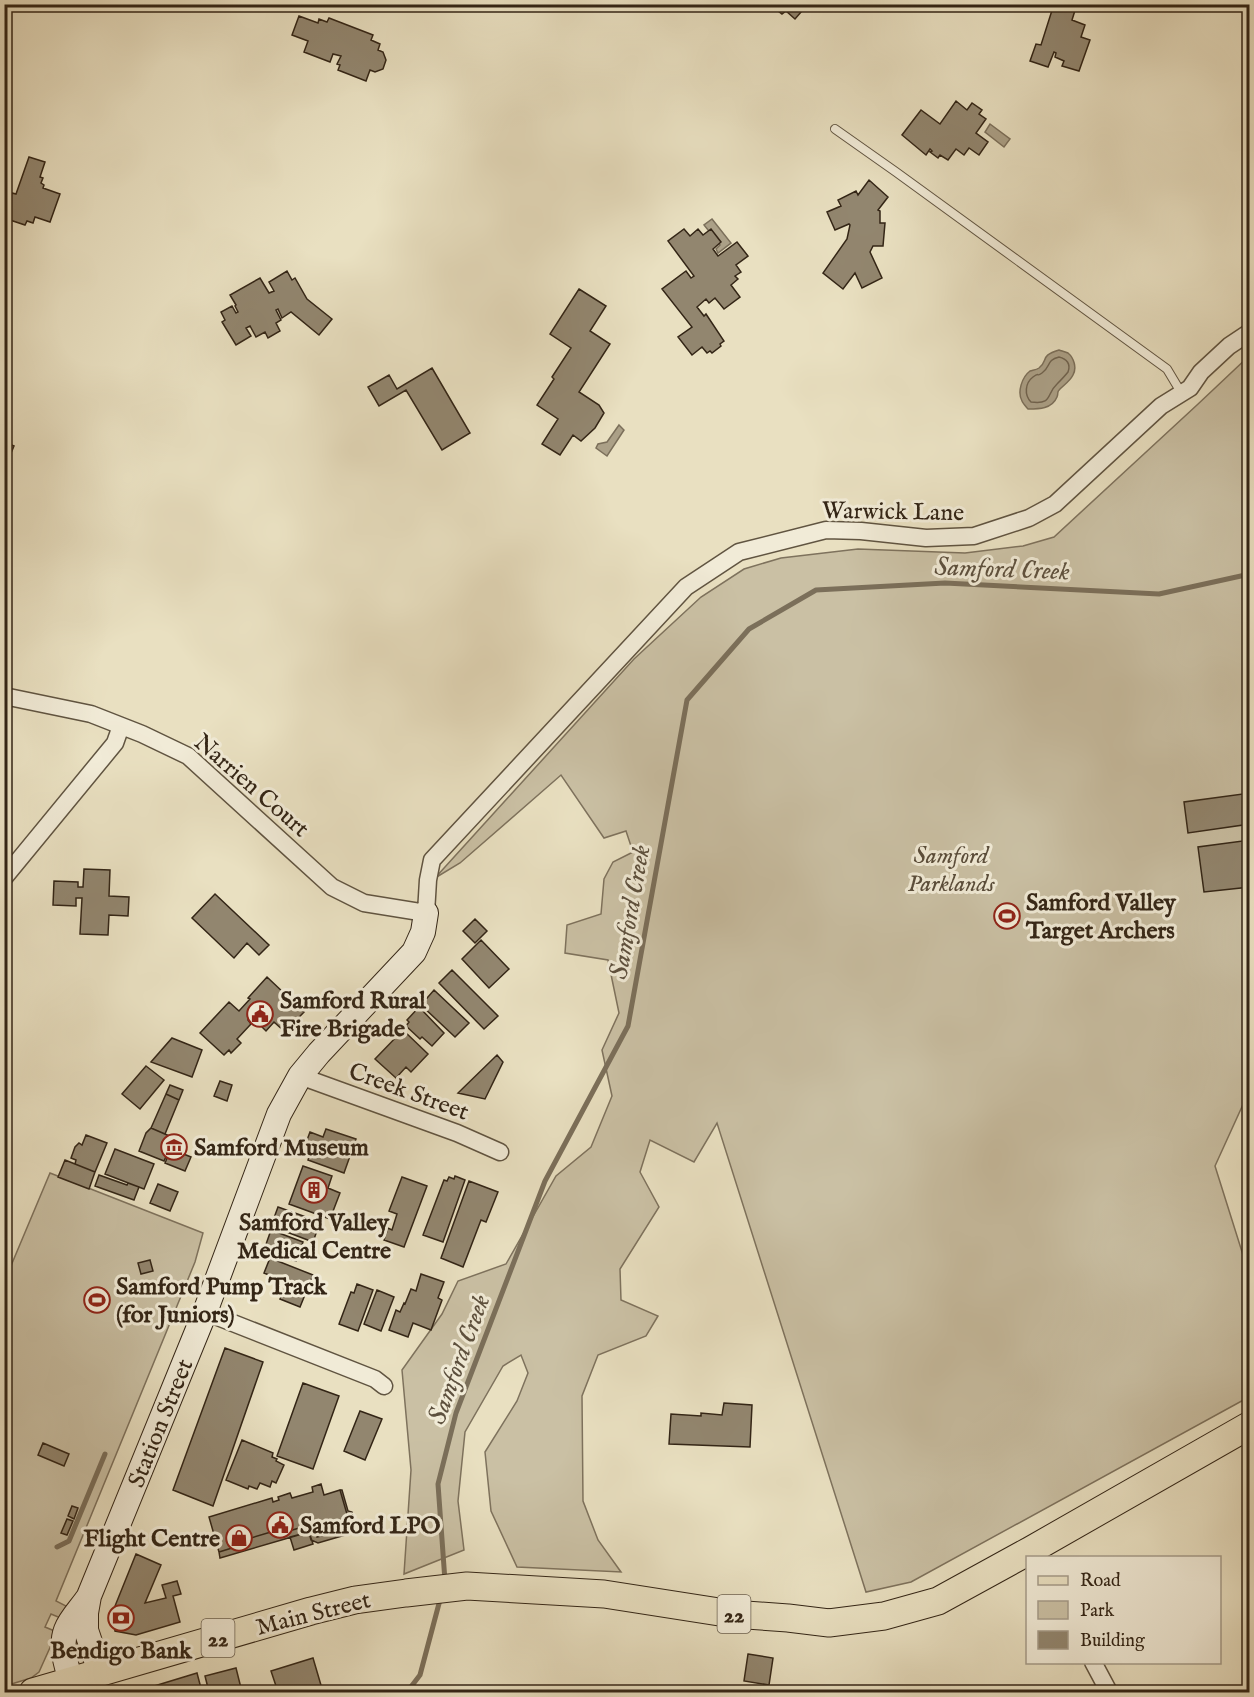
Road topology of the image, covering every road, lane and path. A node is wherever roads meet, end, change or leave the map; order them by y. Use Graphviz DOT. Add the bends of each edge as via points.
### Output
graph roads {
  1 [pos="835,129"];
  2 [pos="1250,332"];
  3 [pos="1182,394"];
  4 [pos="4,696"];
  5 [pos="121,726"];
  6 [pos="4,878"];
  7 [pos="426,913"];
  8 [pos="300,1076"];
  9 [pos="500,1152"];
  10 [pos="205,1312"];
  11 [pos="384,1386"];
  12 [pos="1250,1425"];
  13 [pos="1033,1554"];
  14 [pos="1026,1557"];
  15 [pos="89,1596"];
  16 [pos="1094,1664"];
  17 [pos="100,1672"];
  18 [pos="71,1681"];
  19 [pos="33,1692"];
  20 [pos="1109,1692"];
  1 -- 3 [label="lane" via="1167,369"];
  2 -- 3 [label="street, Warwick Lane" via="1229,346"];
  3 -- 7 [label="street, Warwick Lane" via="1161,406 1055,504 1029,518 974,536 926,538 826,530 739,552 686,587 432,860"];
  4 -- 5 [label="street, Narrien Court" via="91,714"];
  5 -- 6 [label="street" via="115,743"];
  5 -- 7 [label="street, Narrien Court" via="188,756 332,887 364,903"];
  7 -- 8 [label="street, Station Street" via="414,952"];
  8 -- 9 [label="street, Creek Street"];
  8 -- 10 [label="street, Station Street" via="279,1114"];
  10 -- 11 [label="street"];
  10 -- 15 [label="street, Station Street"];
  12 -- 13 [label="main road, 22"];
  14 -- 17 [label="main road, Main Street / 22" via="938,1601 884,1616 829,1623 732,1614 604,1594 467,1586 355,1600"];
  15 -- 17 [label="street, Station Street" via="86,1630"];
  15 -- 18 [label="street, Station Street" via="66,1628 63,1645"];
  16 -- 20 [label="street"];
  17 -- 18 [label="main road, Main Street / 22"];
  18 -- 19 [label="main road, Main Street / 22"];
}
